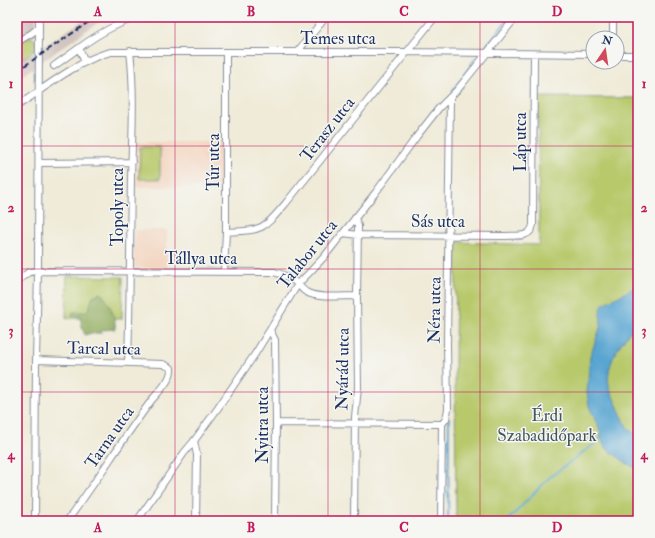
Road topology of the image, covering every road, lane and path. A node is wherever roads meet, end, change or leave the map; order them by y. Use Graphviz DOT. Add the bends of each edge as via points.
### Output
graph roads {
  1 [pos="39,17"];
  2 [pos="139,17"];
  3 [pos="326,17"];
  4 [pos="435,17"];
  5 [pos="516,17"];
  6 [pos="613,17"];
  7 [pos="39,27"];
  8 [pos="613,30"];
  9 [pos="17,42"];
  10 [pos="79,48"];
  11 [pos="130,51"];
  12 [pos="226,52"];
  13 [pos="298,52"];
  14 [pos="406,52"];
  15 [pos="486,53"];
  16 [pos="534,54"];
  17 [pos="585,54"];
  18 [pos="625,55"];
  19 [pos="638,55"];
  20 [pos="85,62"];
  21 [pos="54,66"];
  22 [pos="39,92"];
  23 [pos="450,98"];
  24 [pos="17,106"];
  25 [pos="132,162"];
  26 [pos="39,163"];
  27 [pos="355,218"];
  28 [pos="532,230"];
  29 [pos="226,232"];
  30 [pos="343,232"];
  31 [pos="449,235"];
  32 [pos="358,236"];
  33 [pos="38,271"];
  34 [pos="224,271"];
  35 [pos="131,272"];
  36 [pos="17,281"];
  37 [pos="298,284"];
  38 [pos="357,296"];
  39 [pos="270,330"];
  40 [pos="36,360"];
  41 [pos="128,362"];
  42 [pos="171,368"];
  43 [pos="276,423"];
  44 [pos="356,423"];
  45 [pos="442,424"];
  46 [pos="194,441"];
  47 [pos="35,521"];
  48 [pos="67,521"];
  49 [pos="137,521"];
  50 [pos="196,521"];
  51 [pos="275,521"];
  52 [pos="354,521"];
  53 [pos="441,521"];
  1 -- 7 [label="street"];
  2 -- 10 [label="street" via="117,24"];
  3 -- 13 [label="street"];
  4 -- 14 [label="street, Terasz utca"];
  5 -- 15 [label="street, Talabor utca"];
  6 -- 8 [label="street"];
  7 -- 9 [label="street"];
  7 -- 22 [label="street"];
  10 -- 20 [label="street"];
  10 -- 21 [label="street"];
  11 -- 12 [label="street, Temes utca"];
  11 -- 20 [label="street, Temes utca" via="102,53"];
  11 -- 25 [label="street, Topoly utca"];
  12 -- 13 [label="street, Temes utca"];
  12 -- 29 [label="street, Túr utca"];
  13 -- 14 [label="street, Temes utca"];
  14 -- 15 [label="street, Temes utca"];
  14 -- 29 [label="street, Terasz utca" via="268,223 256,230"];
  15 -- 16 [label="street, Temes utca"];
  15 -- 23 [label="street, Talabor utca"];
  16 -- 17 [label="street, Temes utca"];
  16 -- 28 [label="street, Láp utca"];
  18 -- 19 [label="street"];
  20 -- 22 [label="street, Temes utca"];
  22 -- 24 [label="street, Temes utca"];
  22 -- 26 [label="street"];
  23 -- 27 [label="street, Talabor utca" via="439,108"];
  23 -- 31 [label="street, Néra utca"];
  25 -- 26 [label="street"];
  25 -- 35 [label="street, Topoly utca"];
  26 -- 33 [label="street"];
  27 -- 30 [label="street, Talabor utca"];
  27 -- 32 [label="street, Nyárád utca"];
  28 -- 31 [label="street, Sás utca" via="522,236"];
  29 -- 34 [label="street, Túr utca"];
  30 -- 32 [label="street, Sás utca"];
  30 -- 37 [label="street, Talabor utca"];
  31 -- 32 [label="street, Sás utca"];
  31 -- 45 [label="street, Néra utca" via="448,409"];
  32 -- 38 [label="street, Nyárád utca"];
  33 -- 35 [label="street, Tállya utca"];
  33 -- 36 [label="street" via="29,272"];
  33 -- 40 [label="street"];
  34 -- 35 [label="street, Tállya utca"];
  34 -- 37 [label="street, Tállya utca" via="274,272"];
  35 -- 41 [label="street, Topoly utca"];
  37 -- 38 [label="street, Tállya utca" via="311,294"];
  37 -- 39 [label="street, Talabor utca"];
  38 -- 44 [label="street, Nyárád utca"];
  39 -- 43 [label="street, Nyitra utca" via="275,340"];
  39 -- 46 [label="street, Talabor utca"];
  40 -- 41 [label="street, Tarcal utca"];
  40 -- 47 [label="street"];
  41 -- 42 [label="street, Tarcal utca" via="163,364"];
  42 -- 48 [label="street, Tarna utca" via="166,382"];
  43 -- 44 [label="street"];
  43 -- 51 [label="street, Nyitra utca"];
  44 -- 45 [label="street"];
  44 -- 52 [label="street, Nyárád utca"];
  45 -- 53 [label="street, Néra utca"];
  46 -- 49 [label="street, Talabor utca"];
  46 -- 50 [label="street" via="197,455"];
}
